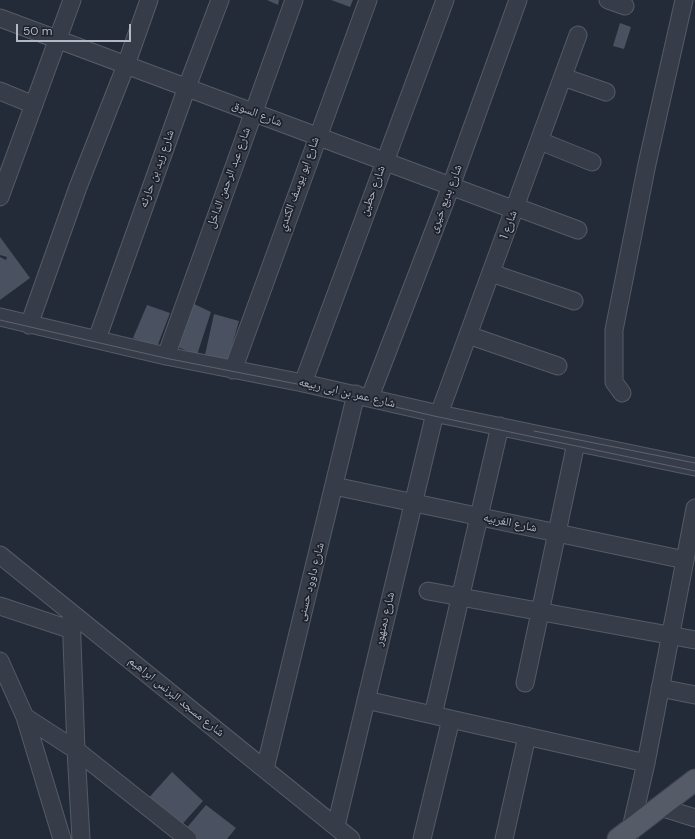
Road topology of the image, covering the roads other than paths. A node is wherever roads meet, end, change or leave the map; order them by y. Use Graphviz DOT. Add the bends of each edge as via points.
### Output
graph roads {
  1 [pos="72,0"];
  2 [pos="148,0"];
  3 [pos="220,0"];
  4 [pos="294,0"];
  5 [pos="368,0"];
  6 [pos="445,0"];
  7 [pos="518,0"];
  8 [pos="608,0"];
  9 [pos="684,0"];
  10 [pos="625,6"];
  11 [pos="0,18"];
  12 [pos="578,35"];
  13 [pos="58,39"];
  14 [pos="126,65"];
  15 [pos="563,77"];
  16 [pos="187,87"];
  17 [pos="0,91"];
  18 [pos="606,92"];
  19 [pos="34,105"];
  20 [pos="252,112"];
  21 [pos="317,136"];
  22 [pos="540,142"];
  23 [pos="384,162"];
  24 [pos="592,162"];
  25 [pos="5,168"];
  26 [pos="451,186"];
  27 [pos="0,197"];
  28 [pos="515,209"];
  29 [pos="578,230"];
  30 [pos="491,273"];
  31 [pos="574,301"];
  32 [pos="0,317"];
  33 [pos="29,325"];
  34 [pos="468,335"];
  35 [pos="97,339"];
  36 [pos="166,356"];
  37 [pos="558,366"];
  38 [pos="233,370"];
  39 [pos="303,383"];
  40 [pos="622,393"];
  41 [pos="363,396"];
  42 [pos="437,414"];
  43 [pos="500,426"];
  44 [pos="576,443"];
  45 [pos="695,467"];
  46 [pos="334,486"];
  47 [pos="413,502"];
  48 [pos="695,508"];
  49 [pos="479,516"];
  50 [pos="693,531"];
  51 [pos="557,533"];
  52 [pos="0,555"];
  53 [pos="685,560"];
  54 [pos="688,586"];
  55 [pos="428,591"];
  56 [pos="460,597"];
  57 [pos="0,606"];
  58 [pos="540,612"];
  59 [pos="71,613"];
  60 [pos="72,630"];
  61 [pos="670,636"];
  62 [pos="695,640"];
  63 [pos="0,661"];
  64 [pos="525,683"];
  65 [pos="660,688"];
  66 [pos="695,695"];
  67 [pos="366,700"];
  68 [pos="433,715"];
  69 [pos="25,717"];
  70 [pos="450,719"];
  71 [pos="527,736"];
  72 [pos="76,750"];
  73 [pos="646,763"];
  74 [pos="265,769"];
  75 [pos="695,780"];
  76 [pos="660,807"];
  77 [pos="695,818"];
  78 [pos="336,826"];
  79 [pos="181,836"];
  80 [pos="625,836"];
  81 [pos="62,839"];
  82 [pos="81,839"];
  83 [pos="351,839"];
  84 [pos="422,839"];
  85 [pos="504,839"];
  1 -- 13 [label="street"];
  2 -- 14 [label="street"];
  3 -- 16 [label="street, شارع زيد بن حارثه"];
  4 -- 20 [label="street, شارع عبد الرحمن الداخل"];
  5 -- 21 [label="street, شارع ابو يوسف الكندي"];
  6 -- 23 [label="street, شارع حطين"];
  7 -- 26 [label="street, شارع بديع خيرى"];
  8 -- 10 [label="street"];
  9 -- 40 [label="street" via="647,164 614,330 614,382"];
  11 -- 13 [label="street, شارع السوق"];
  12 -- 15 [label="street, شارع 1"];
  13 -- 14 [label="street, شارع السوق"];
  13 -- 19 [label="street"];
  14 -- 16 [label="street, شارع السوق"];
  14 -- 33 [label="street"];
  15 -- 18 [label="street"];
  15 -- 22 [label="street, شارع 1"];
  16 -- 20 [label="street, شارع السوق"];
  16 -- 35 [label="street, شارع زيد بن حارثه"];
  17 -- 19 [label="street"];
  19 -- 25 [label="street"];
  20 -- 21 [label="street, شارع السوق"];
  20 -- 36 [label="street, شارع عبد الرحمن الداخل"];
  21 -- 23 [label="street, شارع السوق"];
  21 -- 38 [label="street, شارع ابو يوسف الكندي"];
  22 -- 24 [label="street"];
  22 -- 28 [label="street, شارع 1"];
  23 -- 26 [label="street, شارع السوق"];
  23 -- 39 [label="street, شارع حطين"];
  25 -- 27 [label="street"];
  26 -- 28 [label="street, شارع السوق"];
  26 -- 41 [label="street, شارع بديع خيرى"];
  28 -- 29 [label="street, شارع السوق"];
  28 -- 30 [label="street, شارع 1"];
  30 -- 31 [label="street"];
  30 -- 34 [label="street, شارع 1"];
  32 -- 33 [label="street, شارع عمر بن ابى ربيعه"];
  33 -- 35 [label="street, شارع عمر بن ابى ربيعه"];
  34 -- 37 [label="street"];
  34 -- 42 [label="street, شارع 1"];
  35 -- 36 [label="street, شارع عمر بن ابى ربيعه"];
  36 -- 38 [label="street, شارع عمر بن ابى ربيعه"];
  38 -- 39 [label="street, شارع عمر بن ابى ربيعه"];
  39 -- 41 [label="street, شارع عمر بن ابى ربيعه"];
  41 -- 42 [label="street, شارع عمر بن ابى ربيعه"];
  41 -- 46 [label="street, شارع داوود حسنى"];
  42 -- 43 [label="street, شارع عمر بن ابى ربيعه"];
  42 -- 47 [label="street, شارع دمنهور"];
  43 -- 44 [label="street, شارع عمر بن ابى ربيعه"];
  43 -- 49 [label="street"];
  44 -- 45 [label="street, شارع عمر بن ابى ربيعه"];
  44 -- 51 [label="street"];
  46 -- 47 [label="street, شارع الغربيه"];
  46 -- 74 [label="street, شارع داوود حسنى"];
  47 -- 49 [label="street, شارع الغربيه"];
  47 -- 67 [label="street, شارع دمنهور"];
  48 -- 50 [label="street"];
  49 -- 51 [label="street, شارع الغربيه"];
  49 -- 56 [label="street"];
  50 -- 53 [label="street"];
  51 -- 53 [label="street, شارع الغربيه"];
  51 -- 58 [label="street"];
  52 -- 59 [label="street, شارع مسجد البرنس ابراهيم"];
  53 -- 54 [label="street"];
  54 -- 61 [label="street"];
  55 -- 56 [label="street"];
  56 -- 58 [label="street"];
  56 -- 68 [label="street"];
  57 -- 60 [label="street"];
  58 -- 61 [label="street"];
  58 -- 64 [label="street"];
  59 -- 60 [label="street"];
  59 -- 74 [label="street, شارع مسجد البرنس ابراهيم"];
  60 -- 72 [label="street"];
  61 -- 62 [label="street"];
  61 -- 65 [label="street"];
  63 -- 69 [label="street"];
  65 -- 66 [label="street"];
  65 -- 73 [label="street"];
  67 -- 68 [label="street"];
  67 -- 78 [label="street, شارع دمنهور"];
  68 -- 70 [label="street"];
  69 -- 72 [label="street"];
  69 -- 81 [label="street"];
  70 -- 71 [label="street"];
  70 -- 84 [label="street"];
  71 -- 73 [label="street"];
  71 -- 85 [label="street"];
  72 -- 79 [label="street"];
  72 -- 82 [label="street"];
  73 -- 80 [label="street"];
  74 -- 78 [label="street, شارع مسجد البرنس ابراهيم"];
  75 -- 76 [label="main road"];
  76 -- 77 [label="street"];
  76 -- 80 [label="main road"];
  78 -- 83 [label="street, شارع مسجد البرنس ابراهيم"];
}
